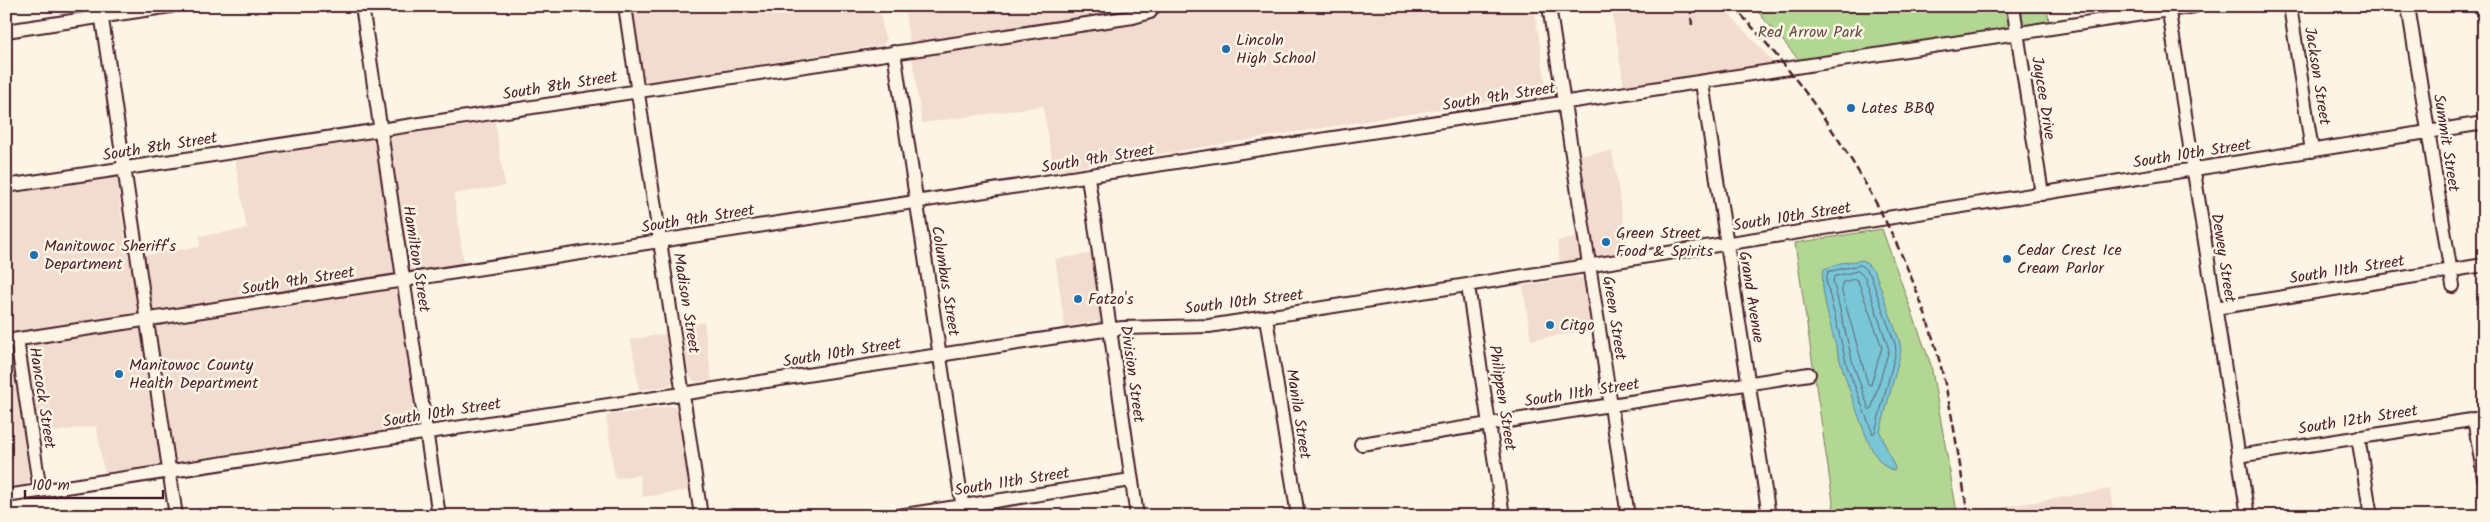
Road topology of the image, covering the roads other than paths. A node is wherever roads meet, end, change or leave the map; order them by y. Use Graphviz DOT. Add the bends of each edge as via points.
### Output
graph roads {
  1 [pos="171,6"];
  2 [pos="362,6"];
  3 [pos="624,6"];
  4 [pos="1154,6"];
  5 [pos="1549,6"];
  6 [pos="2013,6"];
  7 [pos="2195,6"];
  8 [pos="2290,6"];
  9 [pos="2408,6"];
  10 [pos="2168,8"];
  11 [pos="2152,10"];
  12 [pos="101,11"];
  13 [pos="1121,12"];
  14 [pos="6,31"];
  15 [pos="2017,34"];
  16 [pos="894,52"];
  17 [pos="1702,82"];
  18 [pos="636,91"];
  19 [pos="1564,104"];
  20 [pos="2484,123"];
  21 [pos="380,130"];
  22 [pos="2428,132"];
  23 [pos="2312,151"];
  24 [pos="123,169"];
  25 [pos="2192,170"];
  26 [pos="1088,177"];
  27 [pos="6,186"];
  28 [pos="2042,194"];
  29 [pos="916,203"];
  30 [pos="660,242"];
  31 [pos="1727,244"];
  32 [pos="2484,265"];
  33 [pos="1590,267"];
  34 [pos="2450,270"];
  35 [pos="403,281"];
  36 [pos="1468,286"];
  37 [pos="2452,286"];
  38 [pos="2215,308"];
  39 [pos="1266,318"];
  40 [pos="147,320"];
  41 [pos="1110,329"];
  42 [pos="11,341"];
  43 [pos="939,354"];
  44 [pos="1808,374"];
  45 [pos="1748,383"];
  46 [pos="683,394"];
  47 [pos="1611,404"];
  48 [pos="2479,418"];
  49 [pos="1490,425"];
  50 [pos="427,431"];
  51 [pos="2358,436"];
  52 [pos="1361,444"];
  53 [pos="2238,456"];
  54 [pos="169,473"];
  55 [pos="2484,478"];
  56 [pos="1131,480"];
  57 [pos="40,491"];
  58 [pos="6,496"];
  59 [pos="963,511"];
  60 [pos="176,516"];
  61 [pos="439,516"];
  62 [pos="701,516"];
  63 [pos="898,516"];
  64 [pos="1137,516"];
  65 [pos="1298,516"];
  66 [pos="1503,516"];
  67 [pos="1628,516"];
  68 [pos="1770,516"];
  69 [pos="2248,516"];
  70 [pos="2371,516"];
  1 -- 12 [label="street"];
  2 -- 21 [label="street, Hamilton Street"];
  3 -- 18 [label="street, Madison Street"];
  4 -- 13 [label="street, South 8th Street" via="1150,12 1133,17"];
  5 -- 19 [label="street, Green Street"];
  6 -- 15 [label="street, Jaycee Drive"];
  7 -- 10 [label="street, South 9th Street"];
  8 -- 23 [label="street, Jackson Street"];
  9 -- 22 [label="street, Summit Street"];
  10 -- 11 [label="street, South 9th Street"];
  10 -- 25 [label="street, Dewey Street"];
  11 -- 15 [label="street, South 9th Street"];
  12 -- 14 [label="street"];
  12 -- 24 [label="street"];
  13 -- 16 [label="street, South 8th Street"];
  15 -- 17 [label="street, South 9th Street"];
  15 -- 28 [label="street, Jaycee Drive"];
  16 -- 18 [label="street, South 8th Street"];
  16 -- 29 [label="street, Columbus Street"];
  17 -- 19 [label="street, South 9th Street"];
  17 -- 31 [label="street, Grand Avenue"];
  18 -- 21 [label="street, South 8th Street"];
  18 -- 30 [label="street, Madison Street"];
  19 -- 26 [label="street, South 9th Street"];
  19 -- 33 [label="street, Green Street"];
  20 -- 22 [label="street, South 10th Street"];
  21 -- 24 [label="street, South 8th Street"];
  21 -- 35 [label="street, Hamilton Street"];
  22 -- 23 [label="street, South 10th Street"];
  22 -- 34 [label="street, Summit Street"];
  23 -- 25 [label="street, South 10th Street"];
  24 -- 27 [label="street, South 8th Street"];
  24 -- 40 [label="street"];
  25 -- 28 [label="street, South 10th Street"];
  25 -- 38 [label="street, Dewey Street"];
  26 -- 29 [label="street, South 9th Street"];
  26 -- 41 [label="street, Division Street"];
  28 -- 31 [label="street, South 10th Street"];
  29 -- 30 [label="street, South 9th Street"];
  29 -- 43 [label="street, Columbus Street"];
  30 -- 35 [label="street, South 9th Street"];
  30 -- 46 [label="street, Madison Street"];
  31 -- 33 [label="street, South 10th Street"];
  31 -- 45 [label="street, Grand Avenue"];
  32 -- 34 [label="street, South 11th Street"];
  33 -- 36 [label="street, South 10th Street"];
  33 -- 47 [label="street, Green Street"];
  34 -- 37 [label="street, Summit Street"];
  34 -- 38 [label="street, South 11th Street"];
  35 -- 40 [label="street, South 9th Street"];
  35 -- 50 [label="street, Hamilton Street"];
  36 -- 39 [label="street, South 10th Street"];
  36 -- 49 [label="street, Philippen Street"];
  38 -- 53 [label="street, Dewey Street"];
  39 -- 41 [label="street, South 10th Street" via="1209,326"];
  39 -- 65 [label="street, Manila Street"];
  40 -- 42 [label="street, South 9th Street"];
  40 -- 54 [label="street"];
  41 -- 43 [label="street, South 10th Street"];
  41 -- 56 [label="street, Division Street"];
  42 -- 57 [label="street, Hancock Street"];
  43 -- 46 [label="street, South 10th Street"];
  43 -- 59 [label="street, Columbus Street"];
  44 -- 45 [label="street, South 11th Street"];
  45 -- 47 [label="street, South 11th Street"];
  45 -- 68 [label="street, Grand Avenue"];
  46 -- 50 [label="street, South 10th Street"];
  46 -- 62 [label="street, Madison Street"];
  47 -- 49 [label="street, South 11th Street"];
  47 -- 67 [label="street, Green Street"];
  48 -- 51 [label="street, South 12th Street"];
  48 -- 55 [label="street"];
  49 -- 52 [label="street, South 11th Street"];
  49 -- 66 [label="street, Philippen Street"];
  50 -- 54 [label="street, South 10th Street"];
  50 -- 61 [label="street, Hamilton Street"];
  51 -- 53 [label="street, South 12th Street"];
  51 -- 70 [label="street"];
  53 -- 69 [label="street, Dewey Street"];
  54 -- 57 [label="street, South 10th Street"];
  54 -- 60 [label="street"];
  56 -- 59 [label="street, South 11th Street"];
  56 -- 64 [label="street, Division Street"];
  57 -- 58 [label="street, South 10th Street"];
  59 -- 63 [label="street, South 11th Street"];
}
